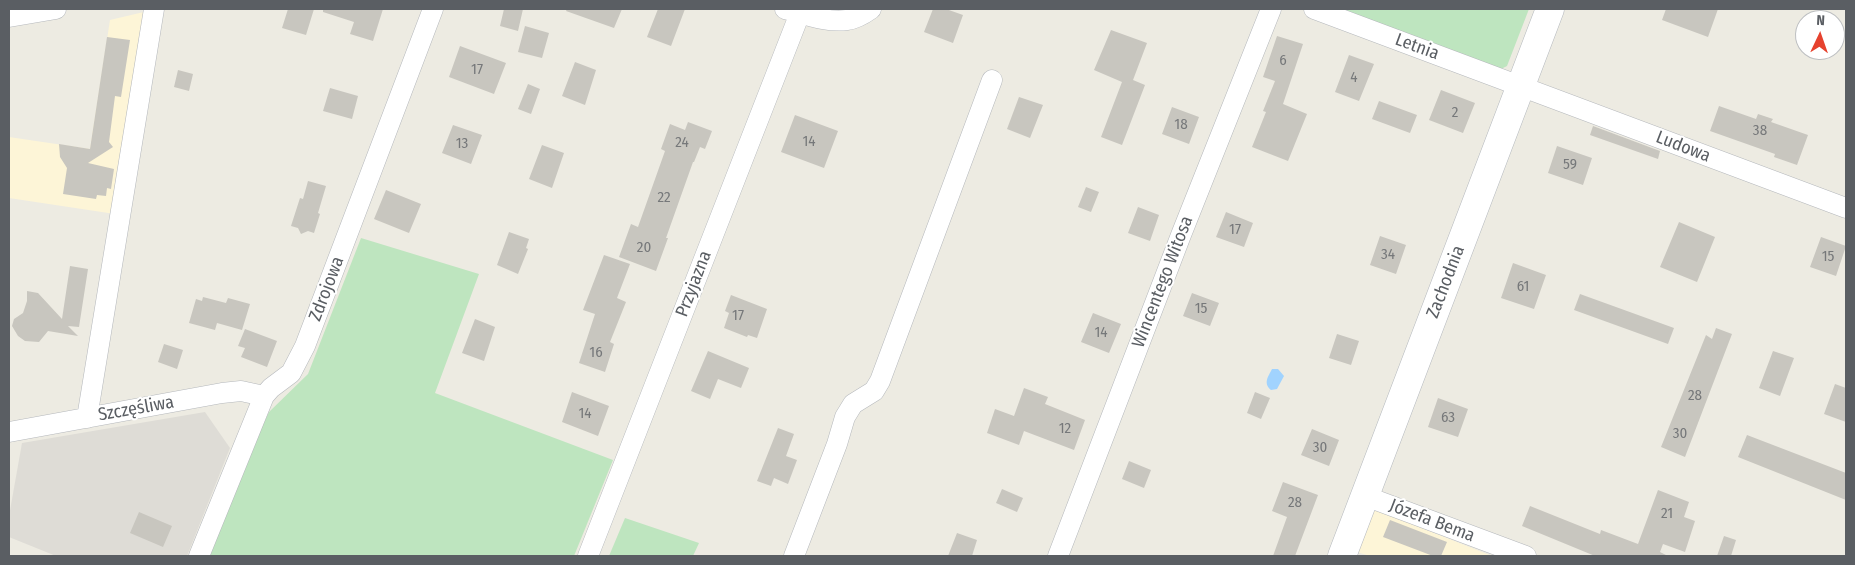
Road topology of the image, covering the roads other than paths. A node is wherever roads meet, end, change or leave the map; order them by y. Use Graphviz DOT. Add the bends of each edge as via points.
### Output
graph roads {
  1 [pos="56,9"];
  2 [pos="154,9"];
  3 [pos="432,9"];
  4 [pos="871,9"];
  5 [pos="1271,9"];
  6 [pos="1314,9"];
  7 [pos="1550,9"];
  8 [pos="793,11"];
  9 [pos="9,17"];
  10 [pos="992,80"];
  11 [pos="1520,86"];
  12 [pos="1846,208"];
  13 [pos="264,396"];
  14 [pos="87,418"];
  15 [pos="9,432"];
  16 [pos="1365,496"];
  17 [pos="199,556"];
  18 [pos="588,556"];
  19 [pos="794,556"];
  20 [pos="1058,556"];
  21 [pos="1342,556"];
  22 [pos="1526,556"];
  1 -- 9 [label="street"];
  2 -- 14 [label="street"];
  3 -- 13 [label="street, Zdrojowa" via="305,346 291,373"];
  4 -- 8 [label="street" via="848,20"];
  5 -- 20 [label="street, Wincentego Witosa"];
  6 -- 11 [label="street, Letnia"];
  7 -- 11 [label="street, Zachodnia"];
  8 -- 18 [label="street, Przyjazna"];
  10 -- 19 [label="street" via="880,381 874,391 853,404 846,418"];
  11 -- 12 [label="street, Ludowa"];
  11 -- 16 [label="street, Zachodnia"];
  13 -- 14 [label="street, Szczęśliwa" via="222,393"];
  13 -- 17 [label="street, Zdrojowa"];
  14 -- 15 [label="street, Szczęśliwa"];
  16 -- 21 [label="street, Zachodnia"];
  16 -- 22 [label="street, Józefa Bema"];
}
